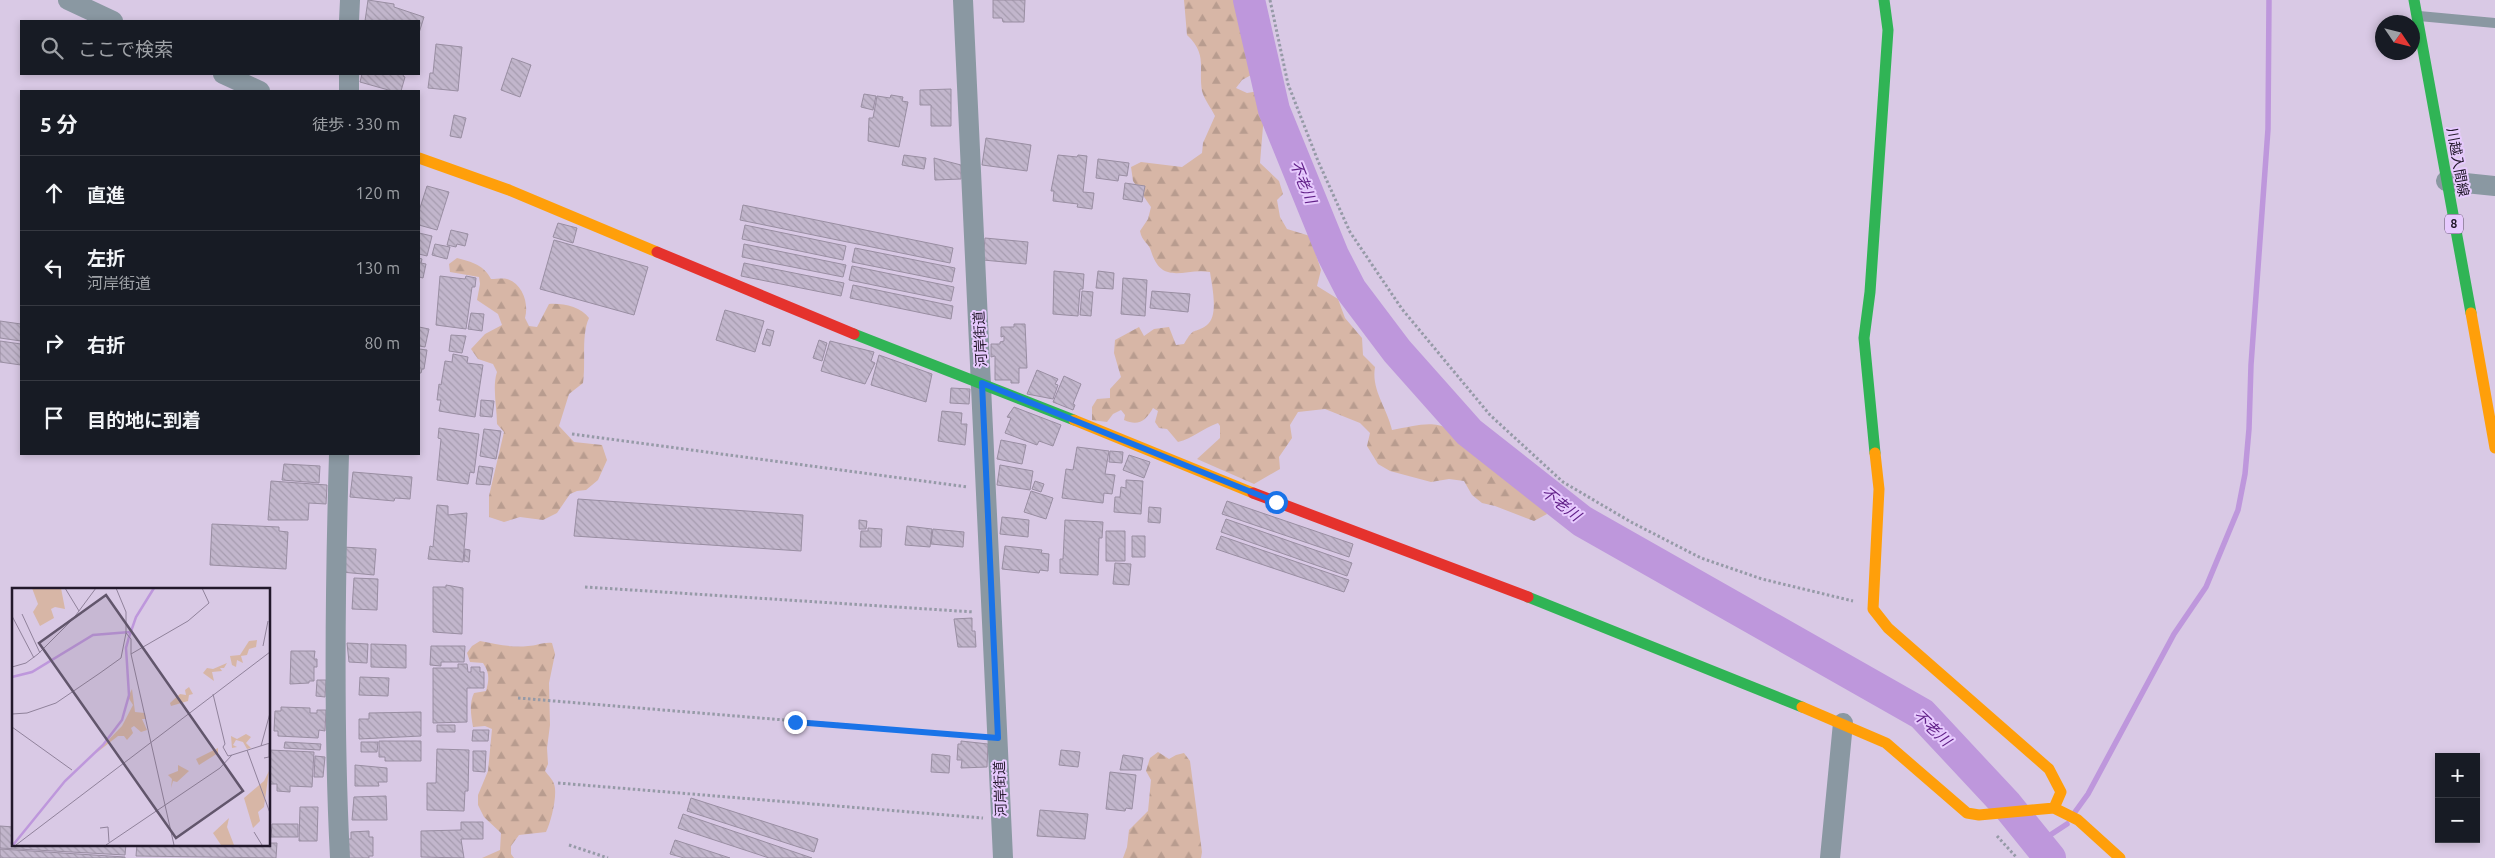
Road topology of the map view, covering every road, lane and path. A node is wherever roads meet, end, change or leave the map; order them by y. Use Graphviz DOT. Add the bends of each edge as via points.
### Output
graph roads {
  1 [pos="68,0"];
  2 [pos="350,0"];
  3 [pos="964,0"];
  4 [pos="1270,0"];
  5 [pos="1884,0"];
  6 [pos="2414,0"];
  7 [pos="2418,15"];
  8 [pos="2420,16"];
  9 [pos="111,20"];
  10 [pos="348,20"];
  11 [pos="2495,23"];
  12 [pos="2420,28"];
  13 [pos="226,75"];
  14 [pos="349,75"];
  15 [pos="258,90"];
  16 [pos="349,90"];
  17 [pos="420,158"];
  18 [pos="2446,181"];
  19 [pos="2495,186"];
  20 [pos="982,383"];
  21 [pos="572,434"];
  22 [pos="2495,448"];
  23 [pos="339,455"];
  24 [pos="987,489"];
  25 [pos="585,587"];
  26 [pos="1873,605"];
  27 [pos="992,613"];
  28 [pos="518,698"];
  29 [pos="1842,722"];
  30 [pos="998,738"];
  31 [pos="558,783"];
  32 [pos="2054,808"];
  33 [pos="1001,819"];
  34 [pos="569,845"];
  35 [pos="340,858"];
  36 [pos="608,858"];
  37 [pos="1003,858"];
  38 [pos="1830,858"];
  39 [pos="2120,858"];
  1 -- 9 [label="street"];
  2 -- 10 [label="street"];
  3 -- 20 [label="street, 河岸街道"];
  4 -- 26 [label="path" via="1288,84 1350,232 1402,309 1490,415 1563,482 1701,558 1762,579"];
  5 -- 26 [label="street" via="1888,30 1864,338 1879,489"];
  6 -- 7 [label="street, 川越入間線 / 8"];
  8 -- 11 [label="lane"];
  12 -- 18 [label="street, 川越入間線 / 8"];
  13 -- 15 [label="street"];
  14 -- 16 [label="street"];
  17 -- 20 [label="street" via="509,190 819,321"];
  18 -- 19 [label="street"];
  18 -- 22 [label="street, 川越入間線 / 8"];
  20 -- 24 [label="street, 河岸街道"];
  20 -- 29 [label="street" via="1276,502 1447,565"];
  21 -- 24 [label="path"];
  23 -- 35 [label="street" via="336,563"];
  24 -- 27 [label="street, 河岸街道"];
  25 -- 27 [label="path"];
  26 -- 32 [label="street" via="1888,628 2050,769 2061,792"];
  27 -- 30 [label="street, 河岸街道"];
  28 -- 30 [label="path"];
  29 -- 32 [label="street" via="1886,743 1966,813"];
  29 -- 38 [label="street"];
  30 -- 33 [label="street, 河岸街道"];
  31 -- 33 [label="path"];
  32 -- 39 [label="street" via="2078,820"];
  33 -- 37 [label="street, 河岸街道"];
  34 -- 36 [label="path"];
}
